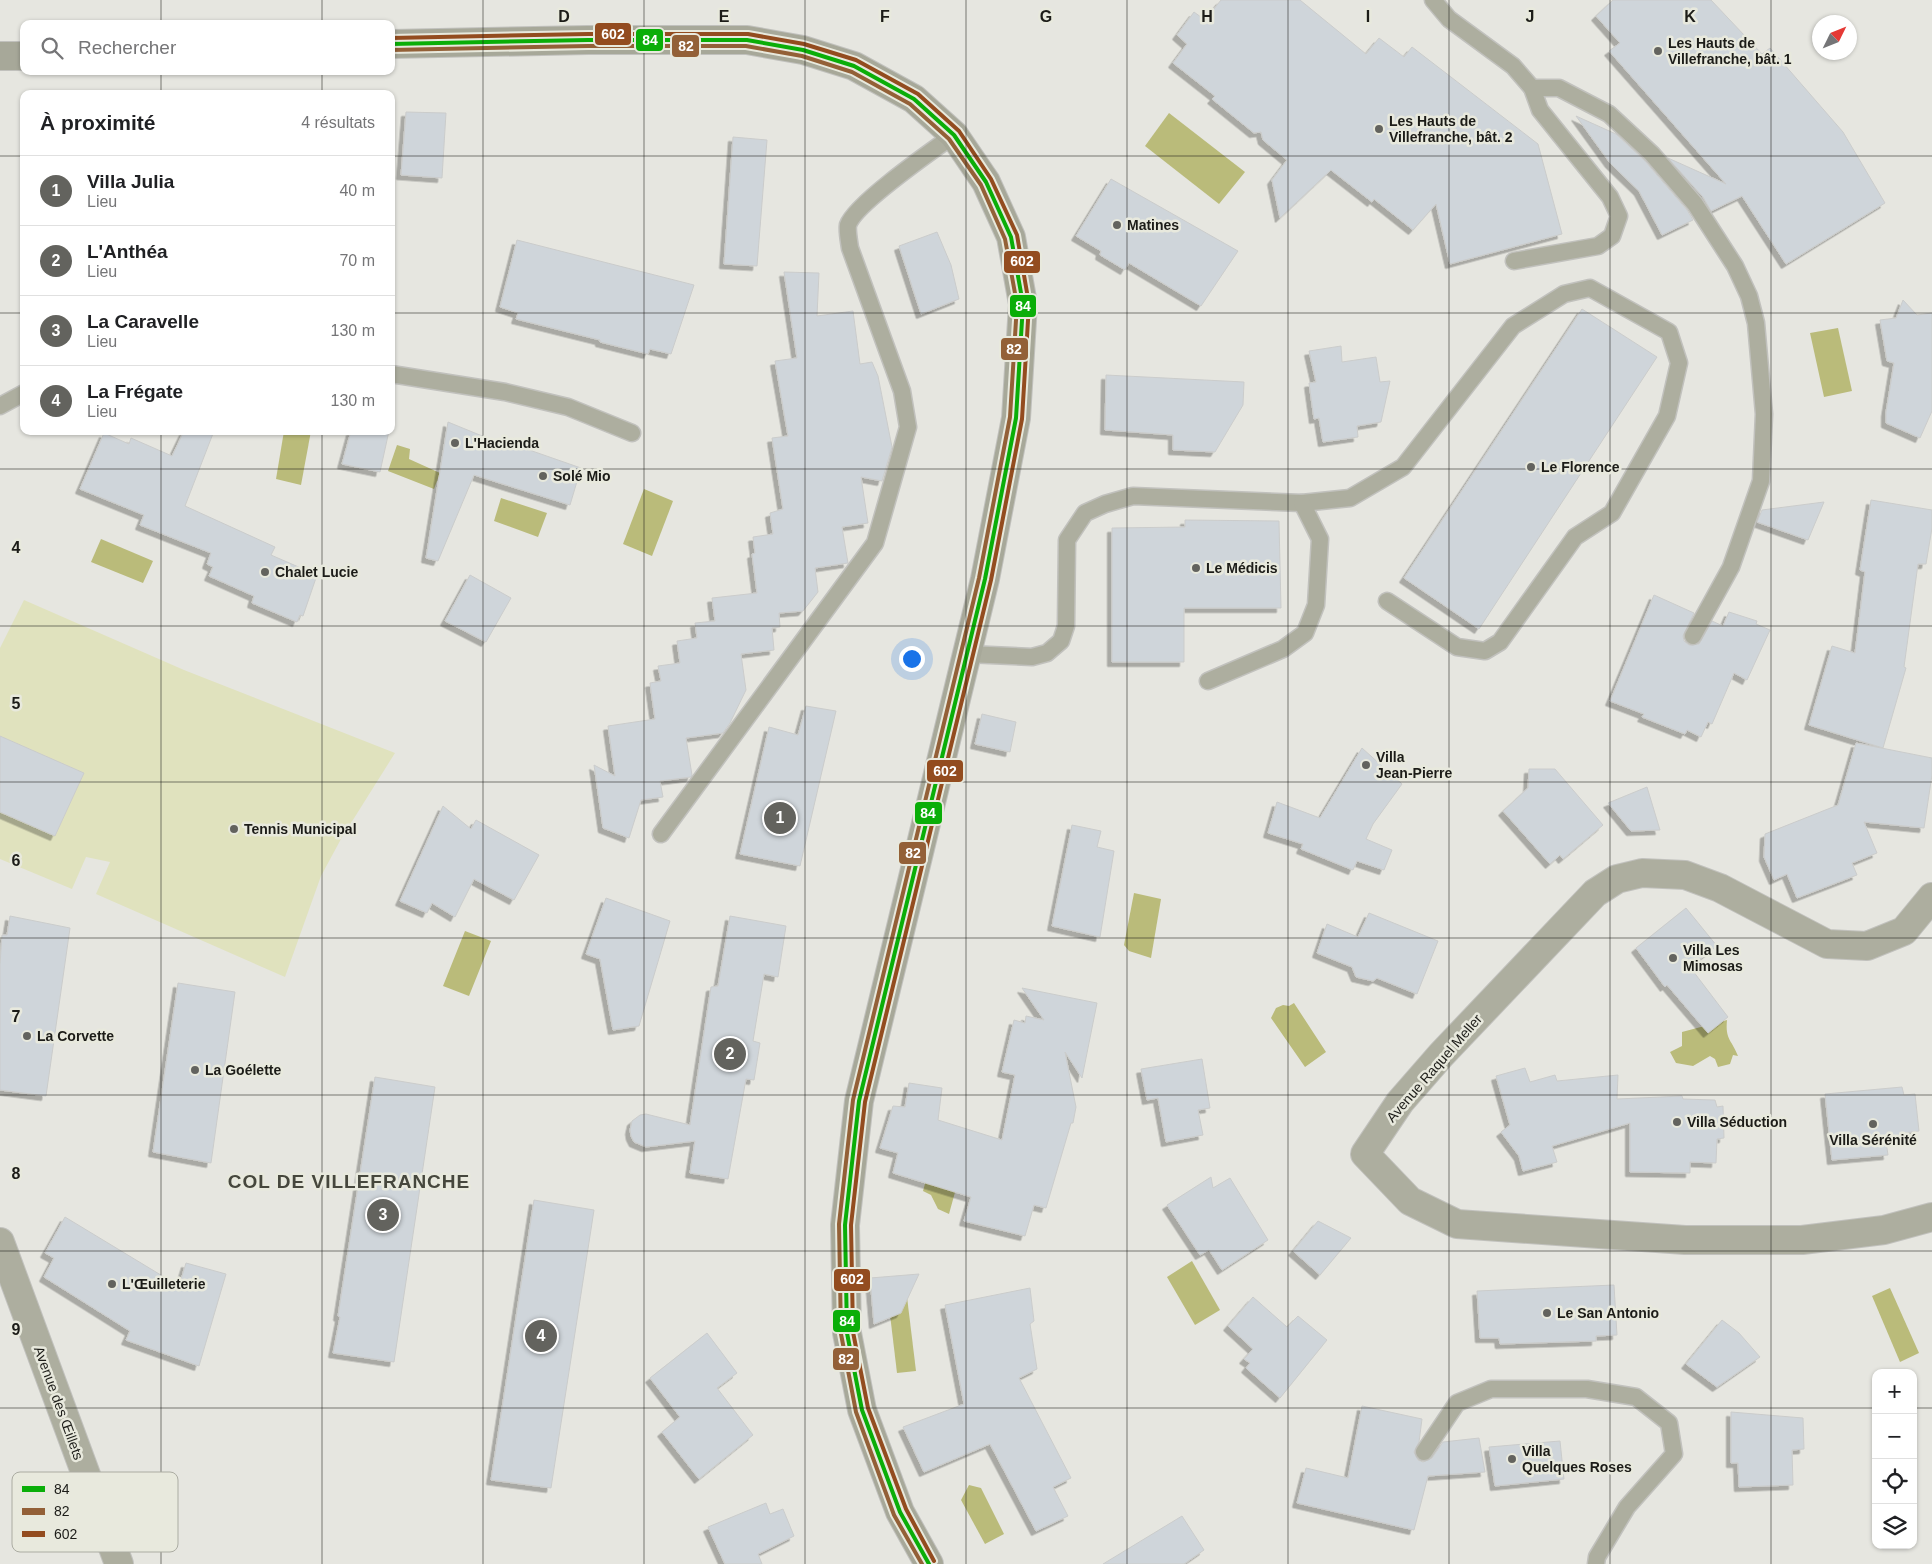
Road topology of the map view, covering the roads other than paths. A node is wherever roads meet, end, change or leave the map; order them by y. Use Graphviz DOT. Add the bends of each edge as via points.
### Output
graph roads {
  1 [pos="1433,0"];
  2 [pos="395,44"];
  3 [pos="0,56"];
  4 [pos="20,56"];
  5 [pos="1532,88"];
  6 [pos="954,134"];
  7 [pos="1514,261"];
  8 [pos="395,375"];
  9 [pos="20,395"];
  10 [pos="0,406"];
  11 [pos="632,433"];
  12 [pos="1302,502"];
  13 [pos="1387,601"];
  14 [pos="1693,636"];
  15 [pos="967,654"];
  16 [pos="1208,681"];
  17 [pos="661,834"];
  18 [pos="1932,897"];
  19 [pos="1932,1217"];
  20 [pos="0,1242"];
  21 [pos="1424,1452"];
  22 [pos="85,1472"];
  23 [pos="115,1552"];
  24 [pos="119,1564"];
  25 [pos="929,1564"];
  26 [pos="1596,1564"];
  1 -- 5 [label="lane" via="1449,19 1513,66"];
  2 -- 6 [label="main road" via="747,40 803,50 854,66 914,99"];
  3 -- 4 [label="main road"];
  5 -- 7 [label="lane" via="1540,110 1610,197 1619,216 1612,236 1598,246"];
  5 -- 14 [label="lane" via="1559,88 1609,114 1652,154 1695,204 1735,266 1756,323 1764,414 1761,481 1731,567"];
  6 -- 15 [label="main road" via="986,182 1011,238 1024,304 1016,418"];
  6 -- 17 [label="lane" via="857,210 848,225 850,248 902,391 908,427 875,543"];
  8 -- 11 [label="lane" via="505,392 568,407"];
  9 -- 10 [label="lane"];
  12 -- 13 [label="lane" via="1350,498 1403,467 1513,326 1564,294 1590,288 1669,332 1679,363 1667,416 1612,513 1575,537 1500,642 1485,651 1458,647"];
  12 -- 15 [label="lane" via="1133,496 1085,513 1067,540 1066,626 1061,641 1047,654 1032,657"];
  12 -- 16 [label="lane" via="1320,539 1316,605 1305,633 1283,649"];
  15 -- 25 [label="main road" via="859,1100 845,1226 847,1333 862,1410 900,1512"];
  18 -- 19 [label="street, Avenue Raquel Meller" via="1904,931 1868,946 1827,944 1720,888 1686,875 1642,873 1617,878 1595,893 1441,1055 1400,1102 1365,1154 1410,1201 1456,1224 1685,1240 1802,1240 1884,1230"];
  20 -- 22 [label="street, Avenue des Œillets"];
  21 -- 26 [label="lane" via="1457,1403 1492,1390 1587,1389 1636,1396 1669,1423 1674,1454 1627,1506"];
  23 -- 24 [label="street, Avenue des Œillets"];
}
